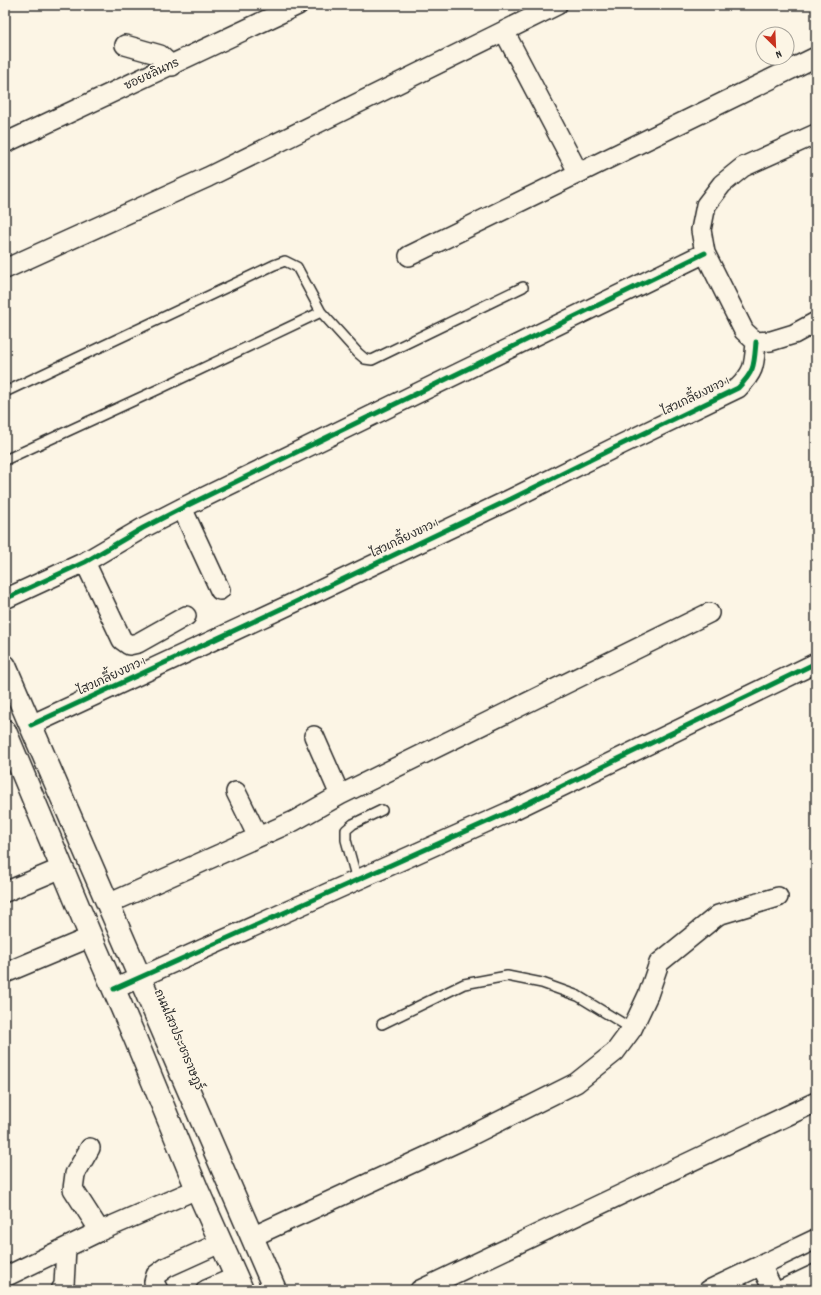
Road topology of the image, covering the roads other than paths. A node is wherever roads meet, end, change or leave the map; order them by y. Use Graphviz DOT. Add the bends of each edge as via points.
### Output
graph roads {
  1 [pos="298,5"];
  2 [pos="557,5"];
  3 [pos="504,31"];
  4 [pos="125,45"];
  5 [pos="816,57"];
  6 [pos="172,66"];
  7 [pos="816,134"];
  8 [pos="5,143"];
  9 [pos="578,172"];
  10 [pos="705,253"];
  11 [pos="409,256"];
  12 [pos="5,269"];
  13 [pos="523,287"];
  14 [pos="321,312"];
  15 [pos="816,322"];
  16 [pos="756,342"];
  17 [pos="5,392"];
  18 [pos="5,460"];
  19 [pos="182,508"];
  20 [pos="85,562"];
  21 [pos="220,590"];
  22 [pos="5,599"];
  23 [pos="709,613"];
  24 [pos="186,616"];
  25 [pos="816,664"];
  26 [pos="5,666"];
  27 [pos="31,725"];
  28 [pos="5,731"];
  29 [pos="314,736"];
  30 [pos="236,792"];
  31 [pos="340,795"];
  32 [pos="382,810"];
  33 [pos="258,837"];
  34 [pos="62,868"];
  35 [pos="357,880"];
  36 [pos="5,892"];
  37 [pos="778,897"];
  38 [pos="108,904"];
  39 [pos="91,937"];
  40 [pos="5,972"];
  41 [pos="140,978"];
  42 [pos="114,989"];
  43 [pos="382,1024"];
  44 [pos="632,1029"];
  45 [pos="816,1102"];
  46 [pos="90,1148"];
  47 [pos="197,1189"];
  48 [pos="100,1231"];
  49 [pos="252,1237"];
  50 [pos="816,1239"];
  51 [pos="220,1243"];
  52 [pos="66,1248"];
  53 [pos="761,1265"];
  54 [pos="816,1274"];
  55 [pos="5,1277"];
  56 [pos="239,1284"];
  57 [pos="62,1290"];
  58 [pos="158,1290"];
  59 [pos="206,1290"];
  60 [pos="275,1290"];
  61 [pos="420,1290"];
  62 [pos="709,1290"];
  63 [pos="773,1290"];
  64 [pos="782,1290"];
  1 -- 6 [label="street, ซอยชลินทร"];
  2 -- 3 [label="street"];
  3 -- 9 [label="street"];
  3 -- 12 [label="street" via="208,177"];
  4 -- 6 [label="street" via="160,55"];
  5 -- 9 [label="street"];
  6 -- 8 [label="street, ซอยชลินทร"];
  7 -- 10 [label="street" via="743,167 722,184 706,205 701,230"];
  9 -- 11 [label="street"];
  10 -- 16 [label="street" via="744,331"];
  10 -- 19 [label="street"];
  13 -- 14 [label="lane" via="372,360 365,359 358,353"];
  14 -- 17 [label="lane" via="296,267 285,261"];
  14 -- 18 [label="lane"];
  15 -- 16 [label="street" via="772,342"];
  16 -- 27 [label="street, ไสวเกลี้ยงขาว 1" via="754,367 738,388 511,500"];
  19 -- 20 [label="street"];
  19 -- 21 [label="street"];
  20 -- 22 [label="street"];
  20 -- 24 [label="street" via="122,640 129,645 138,643"];
  23 -- 31 [label="street"];
  25 -- 35 [label="street" via="509,812"];
  26 -- 27 [label="main road, ถนนไสวประชาราษฎร์"];
  27 -- 38 [label="main road, ถนนไสวประชาราษฎร์"];
  28 -- 34 [label="main road"];
  29 -- 31 [label="street"];
  30 -- 33 [label="street"];
  31 -- 33 [label="street" via="294,821"];
  32 -- 35 [label="lane" via="346,830 346,840"];
  33 -- 38 [label="street"];
  34 -- 36 [label="street"];
  34 -- 39 [label="main road"];
  35 -- 41 [label="street"];
  37 -- 44 [label="street" via="718,914 659,963"];
  38 -- 41 [label="main road, ถนนไสวประชาราษฎร์"];
  39 -- 40 [label="street"];
  39 -- 42 [label="main road"];
  41 -- 42 [label="street"];
  41 -- 49 [label="main road, ถนนไสวประชาราษฎร์"];
  42 -- 47 [label="main road"];
  43 -- 44 [label="lane" via="464,984 507,976 542,983 578,996"];
  44 -- 49 [label="street" via="615,1052 576,1082 462,1140"];
  45 -- 61 [label="street"];
  46 -- 48 [label="street" via="75,1174 73,1189"];
  47 -- 48 [label="street"];
  47 -- 51 [label="main road"];
  48 -- 52 [label="street"];
  49 -- 60 [label="main road, ถนนไสวประชาราษฎร์"];
  50 -- 53 [label="street"];
  51 -- 56 [label="main road"];
  51 -- 58 [label="street" via="167,1267 156,1275 154,1282"];
  52 -- 55 [label="street"];
  52 -- 57 [label="street"];
  53 -- 62 [label="street"];
  53 -- 63 [label="street"];
  54 -- 64 [label="street"];
  56 -- 59 [label="street"];
}
